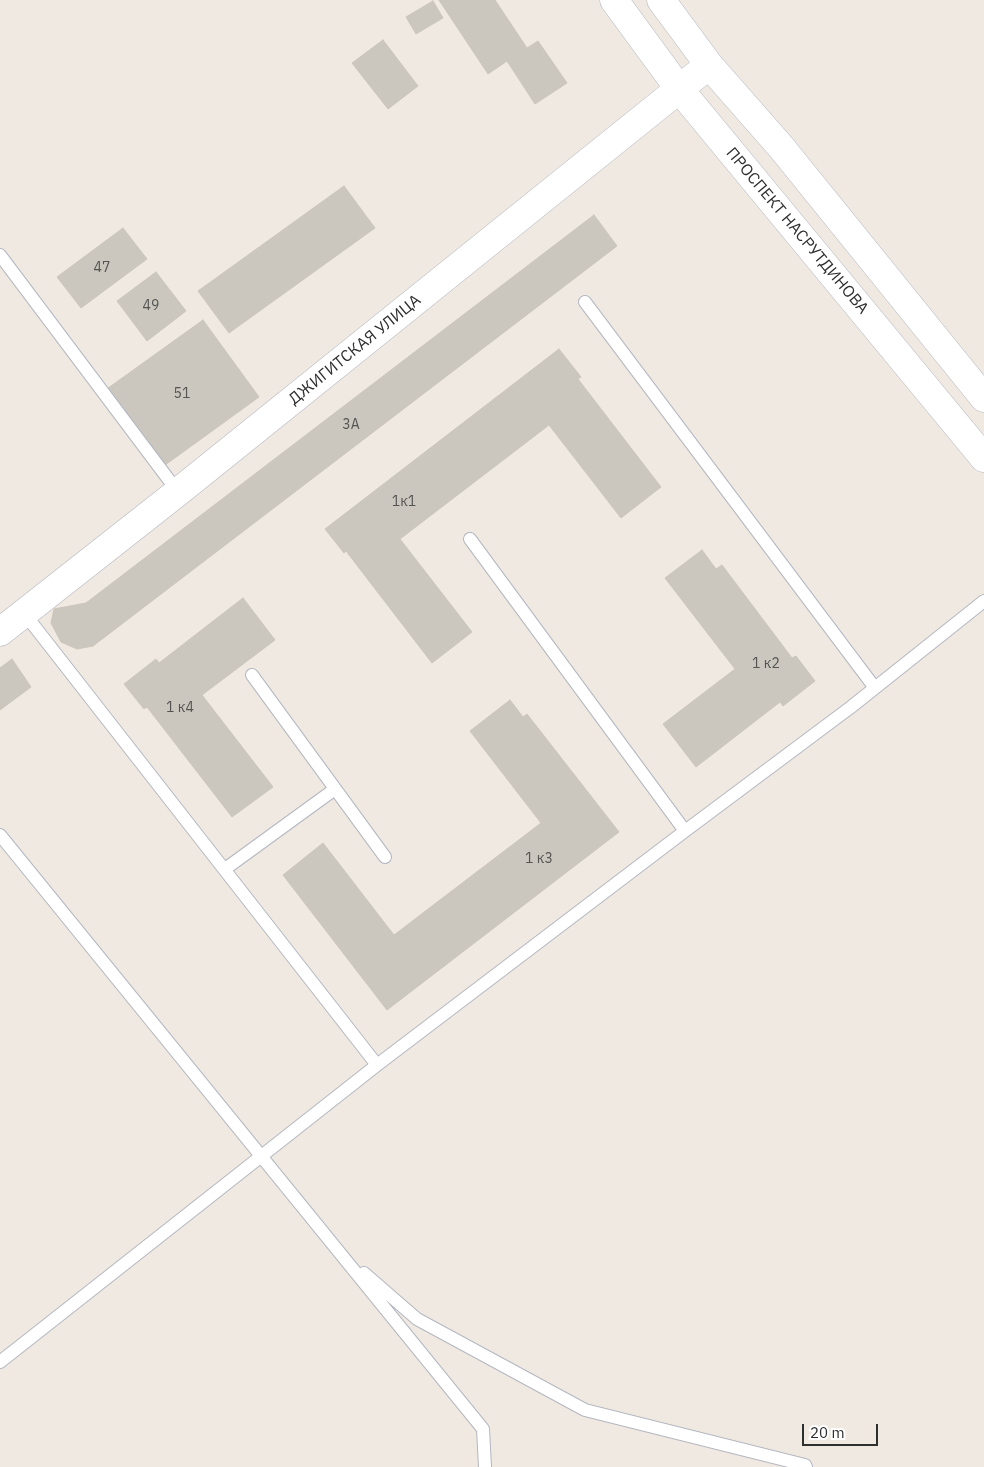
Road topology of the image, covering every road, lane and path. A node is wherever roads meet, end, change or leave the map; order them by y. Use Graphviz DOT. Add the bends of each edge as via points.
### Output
graph roads {
  1 [pos="614,0"];
  2 [pos="661,0"];
  3 [pos="709,65"];
  4 [pos="680,90"];
  5 [pos="0,255"];
  6 [pos="585,302"];
  7 [pos="984,398"];
  8 [pos="984,458"];
  9 [pos="178,492"];
  10 [pos="470,539"];
  11 [pos="984,601"];
  12 [pos="24,613"];
  13 [pos="0,632"];
  14 [pos="252,675"];
  15 [pos="875,688"];
  16 [pos="336,789"];
  17 [pos="685,831"];
  18 [pos="0,835"];
  19 [pos="385,857"];
  20 [pos="225,868"];
  21 [pos="377,1065"];
  22 [pos="261,1156"];
  23 [pos="337,1250"];
  24 [pos="0,1362"];
  25 [pos="485,1467"];
  26 [pos="806,1467"];
  1 -- 4 [label="main road, ПРОСПЕКТ НАСРУТДИНОВА"];
  2 -- 3 [label="main road"];
  3 -- 4 [label="main road, ДЖИГИТСКАЯ УЛИЦА"];
  3 -- 7 [label="main road" via="781,147"];
  4 -- 8 [label="main road, ПРОСПЕКТ НАСРУТДИНОВА"];
  4 -- 9 [label="main road, ДЖИГИТСКАЯ УЛИЦА"];
  5 -- 9 [label="lane"];
  6 -- 15 [label="lane"];
  9 -- 12 [label="main road, ДЖИГИТСКАЯ УЛИЦА"];
  10 -- 17 [label="lane"];
  11 -- 15 [label="lane"];
  12 -- 13 [label="main road, ДЖИГИТСКАЯ УЛИЦА"];
  12 -- 20 [label="lane"];
  14 -- 16 [label="lane"];
  15 -- 17 [label="lane"];
  16 -- 19 [label="lane"];
  16 -- 20 [label="lane"];
  17 -- 21 [label="lane"];
  18 -- 22 [label="lane"];
  20 -- 21 [label="lane"];
  21 -- 22 [label="lane"];
  22 -- 23 [label="lane"];
  22 -- 24 [label="lane"];
  23 -- 25 [label="lane" via="483,1429"];
  23 -- 26 [label="lane" via="417,1319 585,1410"];
}
